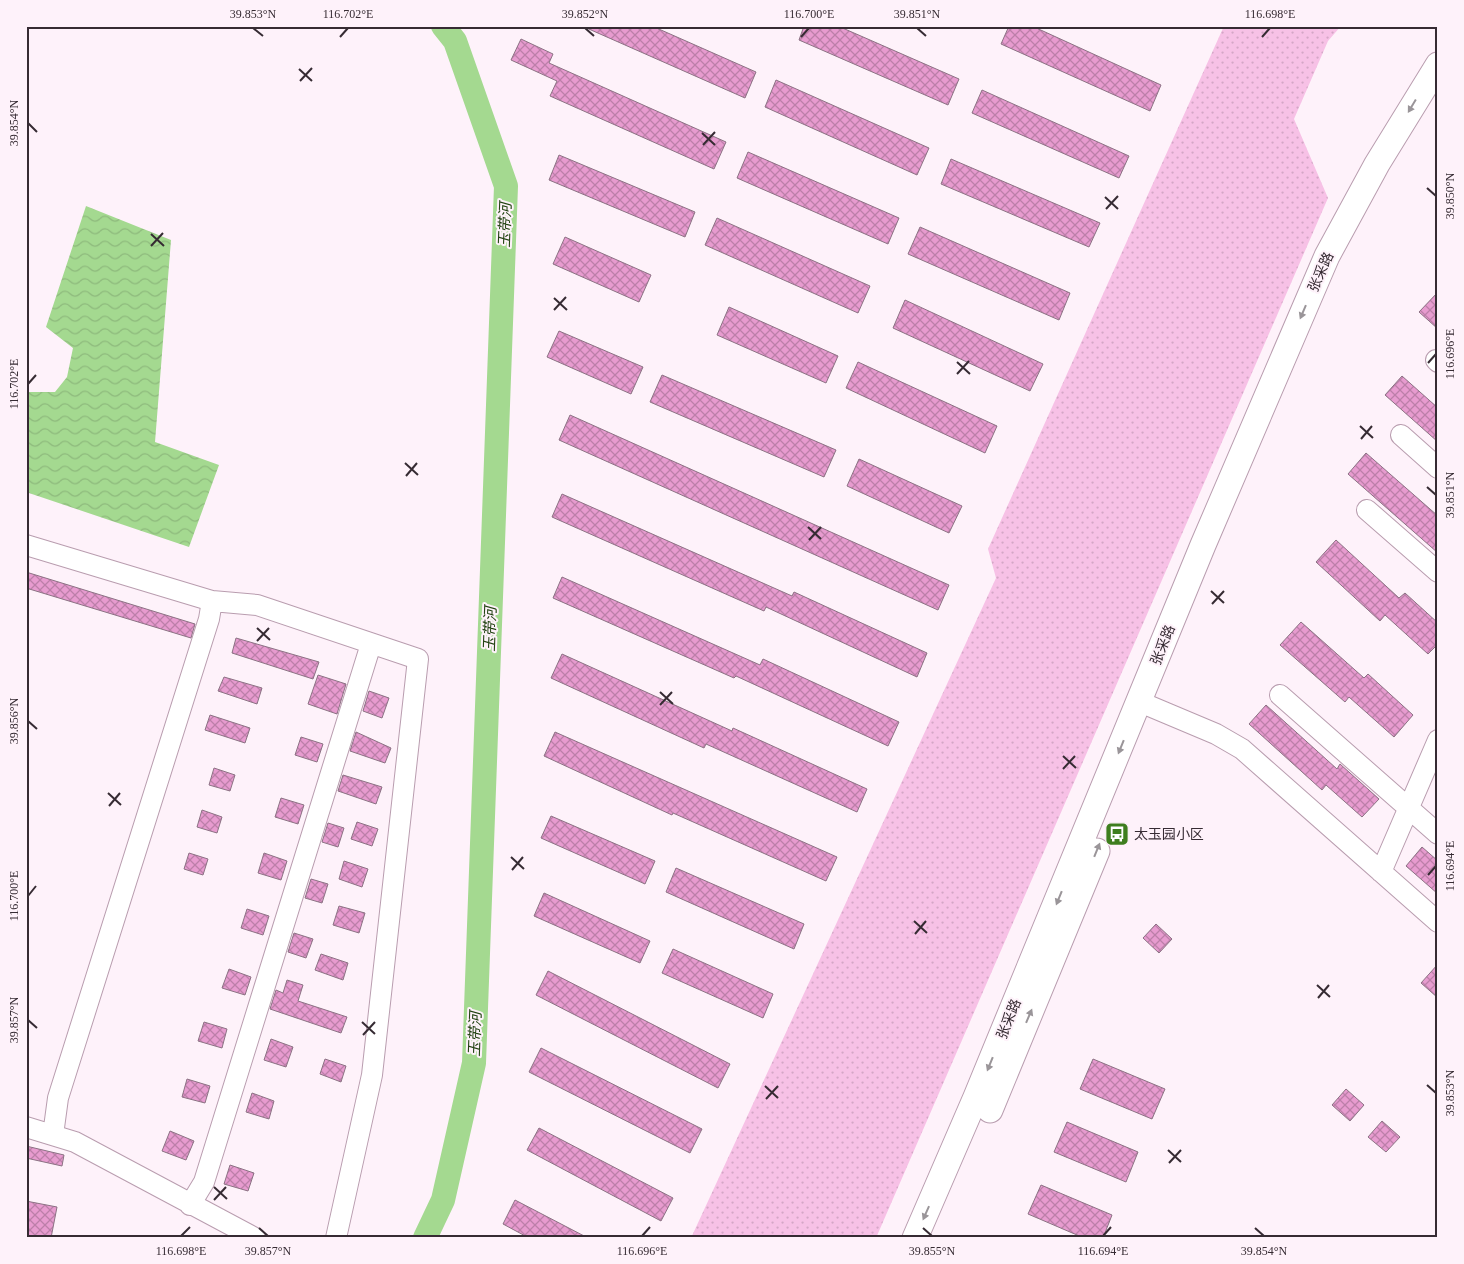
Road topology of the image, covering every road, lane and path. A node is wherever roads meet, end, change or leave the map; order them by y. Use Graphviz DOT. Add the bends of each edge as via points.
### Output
graph roads {
  1 [pos="1438,65"];
  2 [pos="1438,96"];
  3 [pos="1401,434"];
  4 [pos="1438,468"];
  5 [pos="1367,510"];
  6 [pos="26,545"];
  7 [pos="1438,572"];
  8 [pos="212,601"];
  9 [pos="371,644"];
  10 [pos="1280,695"];
  11 [pos="1147,706"];
  12 [pos="1438,740"];
  13 [pos="1409,808"];
  14 [pos="1438,834"];
  15 [pos="1381,872"];
  16 [pos="1438,922"];
  17 [pos="26,1127"];
  18 [pos="53,1136"];
  19 [pos="190,1205"];
  20 [pos="255,1238"];
  21 [pos="336,1238"];
  22 [pos="914,1238"];
  23 [pos="933,1238"];
  1 -- 11 [label="main road, 张采路, one-way" via="1376,164 1327,256 1203,545"];
  2 -- 11 [label="main road, 张采路" via="1392,171 1342,263 1222,542"];
  3 -- 4 [label="street"];
  5 -- 7 [label="street"];
  6 -- 8 [label="street"];
  8 -- 9 [label="street" via="257,604"];
  8 -- 18 [label="street" via="206,629 58,1098"];
  9 -- 19 [label="street" via="204,1182"];
  9 -- 21 [label="street" via="418,659 372,1075"];
  10 -- 13 [label="street"];
  11 -- 15 [label="street" via="1216,734 1242,749"];
  11 -- 22 [label="main road, 张采路, one-way"];
  23 -- 11 [label="main road, 张采路, one-way" via="1038,997"];
  12 -- 13 [label="street"];
  13 -- 14 [label="street"];
  13 -- 15 [label="street"];
  15 -- 16 [label="street"];
  17 -- 18 [label="street"];
  18 -- 19 [label="street" via="76,1142"];
  19 -- 20 [label="street"];
}
